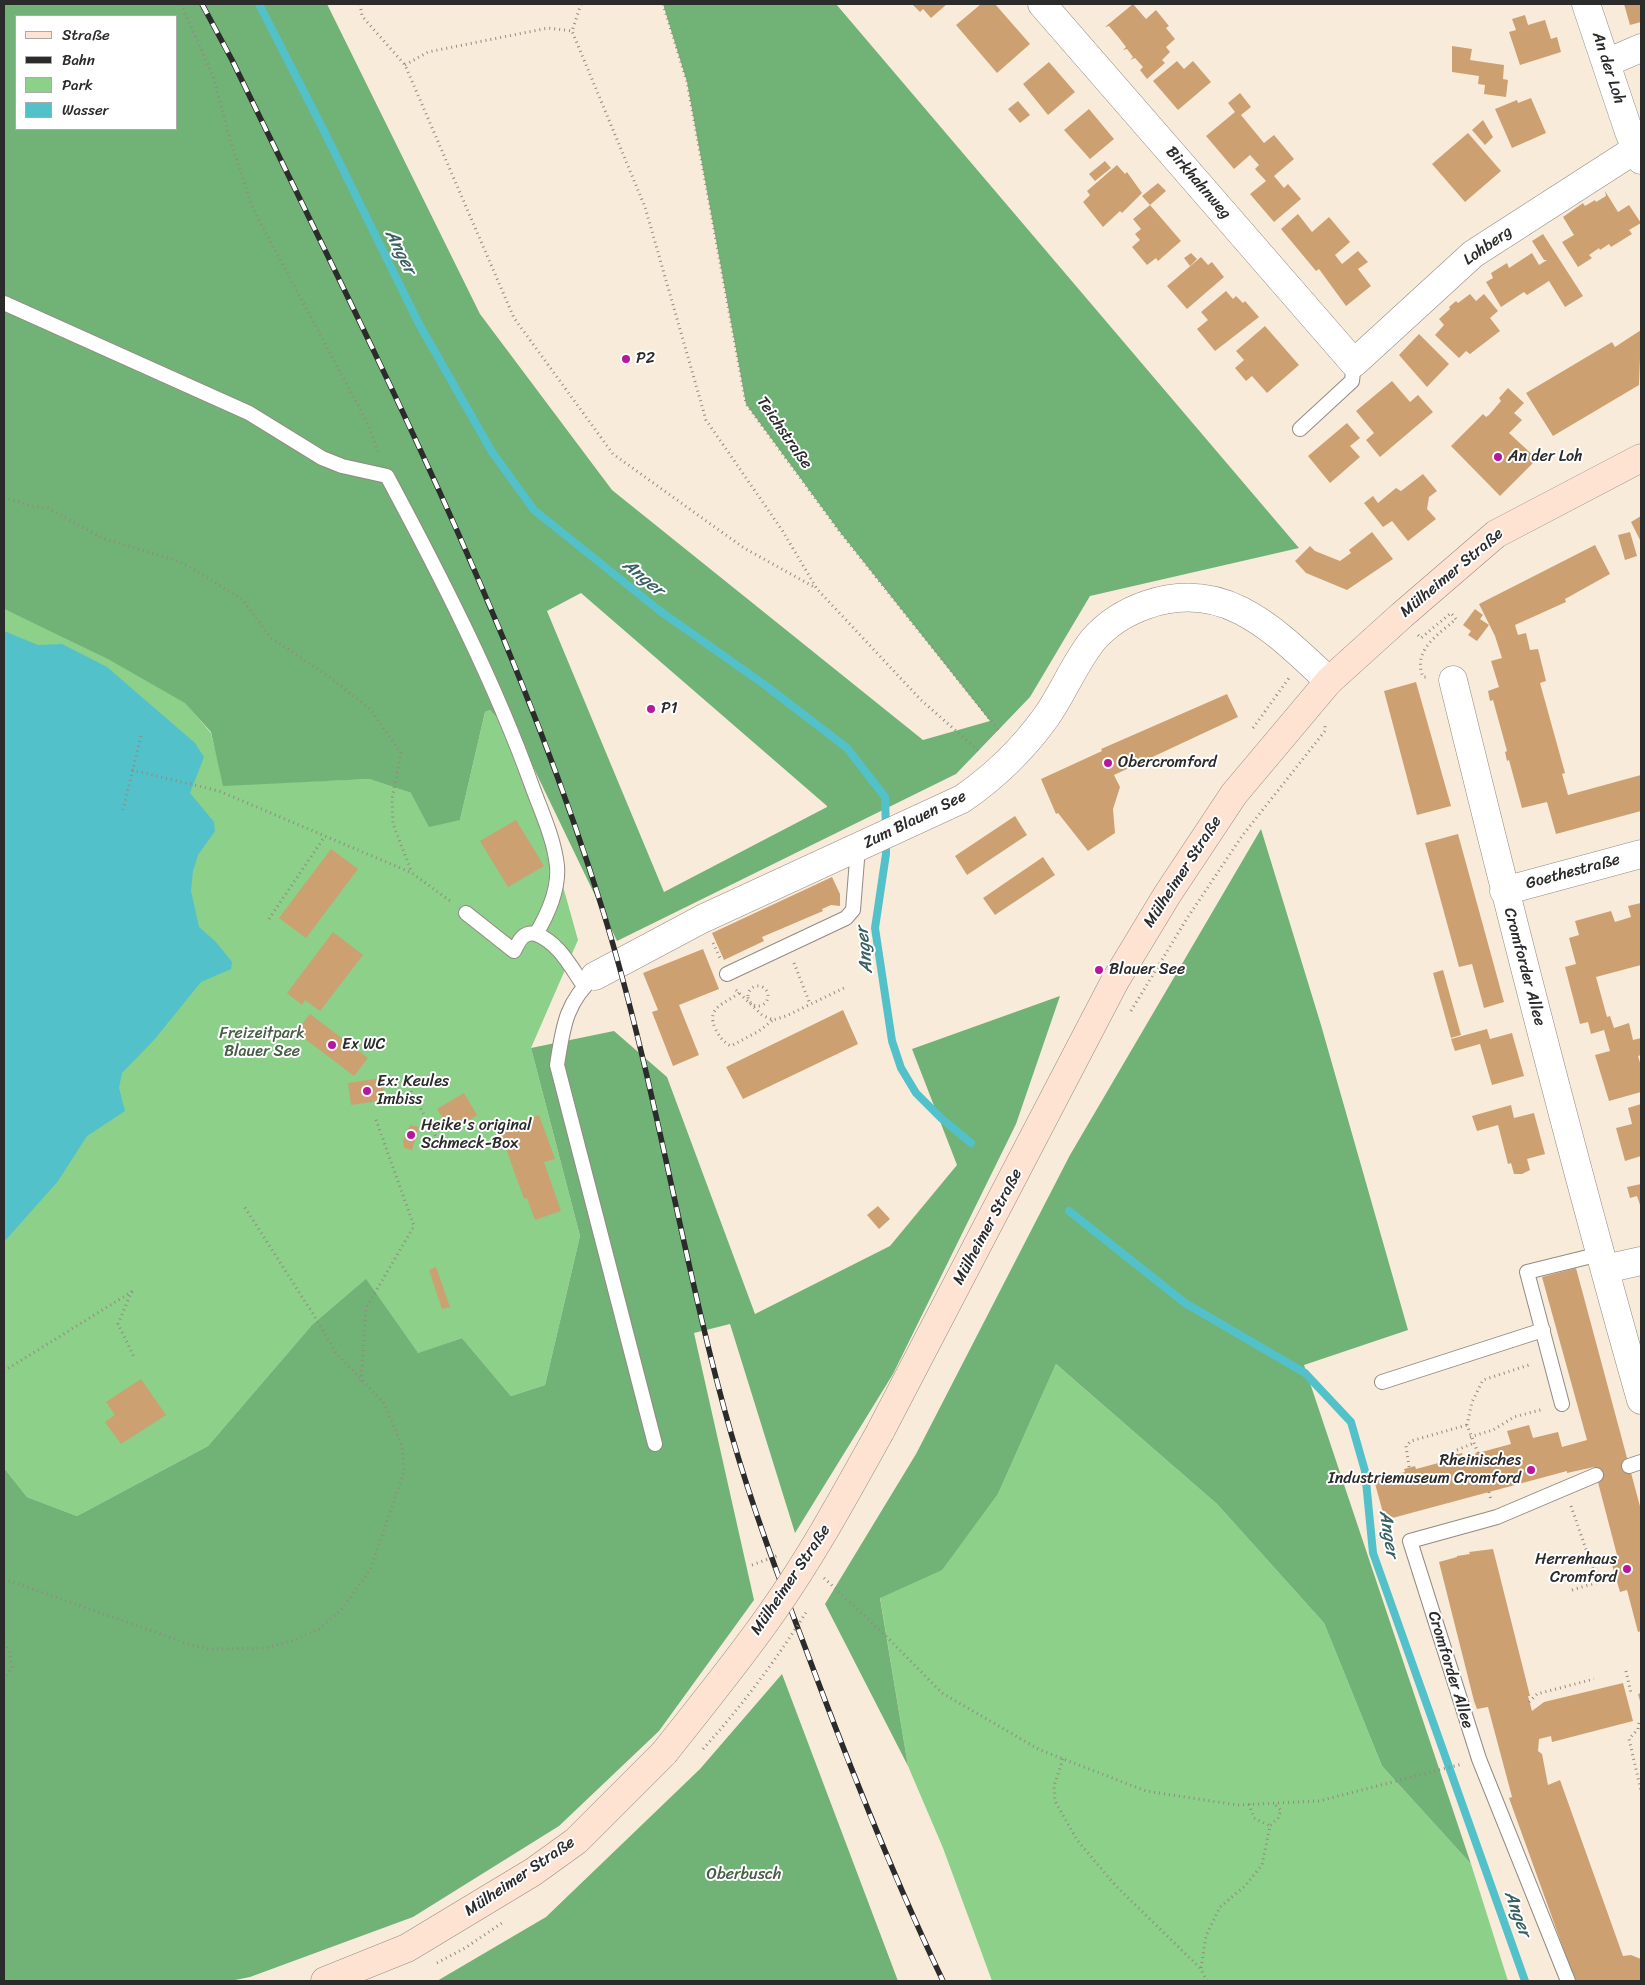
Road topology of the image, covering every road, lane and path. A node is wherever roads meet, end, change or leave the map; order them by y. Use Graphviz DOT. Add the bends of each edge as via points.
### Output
graph roads {
  1 [pos="182,4"];
  2 [pos="360,4"];
  3 [pos="581,4"];
  4 [pos="663,4"];
  5 [pos="1042,4"];
  6 [pos="1586,4"];
  7 [pos="572,31"];
  8 [pos="1641,48"];
  9 [pos="1606,63"];
  10 [pos="405,65"];
  11 [pos="1639,154"];
  12 [pos="4,302"];
  13 [pos="1354,362"];
  14 [pos="1300,429"];
  15 [pos="1641,458"];
  16 [pos="387,476"];
  17 [pos="4,497"];
  18 [pos="816,589"];
  19 [pos="1451,613"];
  20 [pos="1453,680"];
  21 [pos="1329,681"];
  22 [pos="1326,723"];
  23 [pos="141,736"];
  24 [pos="1008,760"];
  25 [pos="132,770"];
  26 [pos="123,810"];
  27 [pos="326,836"];
  28 [pos="863,845"];
  29 [pos="1641,854"];
  30 [pos="412,873"];
  31 [pos="1504,891"];
  32 [pos="451,901"];
  33 [pos="466,913"];
  34 [pos="269,919"];
  35 [pos="702,920"];
  36 [pos="536,934"];
  37 [pos="786,948"];
  38 [pos="727,974"];
  39 [pos="589,981"];
  40 [pos="844,988"];
  41 [pos="739,993"];
  42 [pos="750,1004"];
  43 [pos="810,1004"];
  44 [pos="1130,1014"];
  45 [pos="773,1020"];
  46 [pos="411,1091"];
  47 [pos="375,1117"];
  48 [pos="440,1144"];
  49 [pos="244,1206"];
  50 [pos="1602,1261"];
  51 [pos="1641,1261"];
  52 [pos="1543,1330"];
  53 [pos="134,1357"];
  54 [pos="1550,1358"];
  55 [pos="4,1371"];
  56 [pos="361,1381"];
  57 [pos="1382,1382"];
  58 [pos="1641,1400"];
  59 [pos="1562,1404"];
  60 [pos="1467,1425"];
  61 [pos="1470,1437"];
  62 [pos="1474,1443"];
  63 [pos="655,1444"];
  64 [pos="1478,1453"];
  65 [pos="1457,1455"];
  66 [pos="1409,1467"];
  67 [pos="1596,1475"];
  68 [pos="1565,1489"];
  69 [pos="786,1555"];
  70 [pos="752,1565"];
  71 [pos="822,1576"];
  72 [pos="1616,1577"];
  73 [pos="4,1578"];
  74 [pos="1597,1581"];
  75 [pos="1572,1590"];
  76 [pos="4,1643"];
  77 [pos="1626,1671"];
  78 [pos="1594,1679"];
  79 [pos="4,1680"];
  80 [pos="1631,1693"];
  81 [pos="1530,1702"];
  82 [pos="1639,1723"];
  83 [pos="1063,1759"];
  84 [pos="1461,1764"];
  85 [pos="1641,1791"];
  86 [pos="1273,1803"];
  87 [pos="1249,1804"];
  88 [pos="1270,1826"];
  89 [pos="1201,1969"];
  90 [pos="325,1981"];
  91 [pos="1207,1981"];
  92 [pos="1568,1981"];
  1 -- 16 [label="path" via="214,76 237,164 253,209 368,424"];
  2 -- 10 [label="path" via="362,16"];
  3 -- 7 [label="path"];
  4 -- 24 [label="path, Teichstraße" via="687,82 746,404 840,532 990,722"];
  5 -- 13 [label="street, Birkhahnweg"];
  6 -- 9 [label="street, An der Loh"];
  7 -- 10 [label="path" via="548,28 428,52"];
  7 -- 18 [label="path" via="645,207 706,420 782,530"];
  8 -- 9 [label="street"];
  9 -- 11 [label="street, An der Loh"];
  10 -- 18 [label="path" via="514,318 613,454 744,548"];
  11 -- 13 [label="street, Lohberg" via="1473,254"];
  12 -- 16 [label="lane" via="249,413 322,458"];
  13 -- 14 [label="lane" via="1352,381"];
  15 -- 21 [label="main road, Mülheimer Straße" via="1496,534"];
  16 -- 36 [label="lane" via="439,572 520,753 553,846 556,886 545,919"];
  17 -- 30 [label="path" via="48,508 102,538 181,562 242,600 271,638 327,675 370,709 401,753 392,799 393,824"];
  18 -- 24 [label="path" via="921,700"];
  19 -- 20 [label="path" via="1456,619 1426,645 1420,664 1422,677"];
  20 -- 31 [label="street, Cromforder Allee"];
  21 -- 24 [label="street, Zum Blauen See" via="1276,631 1233,606 1178,597 1156,602 1111,623 1094,640 1046,717"];
  21 -- 90 [label="main road, Mülheimer Straße, bridge" via="1234,794 1167,895 1115,981 825,1531 773,1611 719,1684 664,1753 576,1841 533,1872 407,1948"];
  22 -- 44 [label="path" via="1325,731 1237,844 1186,920"];
  23 -- 25 [label="path"];
  24 -- 28 [label="street, Zum Blauen See" via="962,799"];
  25 -- 26 [label="path"];
  25 -- 27 [label="path" via="219,790"];
  27 -- 30 [label="path"];
  27 -- 34 [label="path"];
  28 -- 35 [label="street, Zum Blauen See"];
  28 -- 37 [label="lane" via="853,910 831,927"];
  29 -- 31 [label="street, Goethestraße"];
  30 -- 32 [label="path"];
  31 -- 50 [label="street, Cromforder Allee"];
  33 -- 36 [label="lane" via="514,951 524,935"];
  35 -- 38 [label="path"];
  35 -- 39 [label="street, Zum Blauen See"];
  36 -- 39 [label="lane" via="546,937"];
  37 -- 38 [label="lane"];
  37 -- 43 [label="path"];
  38 -- 41 [label="path"];
  39 -- 63 [label="lane" via="568,1009 558,1065"];
  40 -- 43 [label="path"];
  41 -- 42 [label="path"];
  41 -- 45 [label="path" via="716,1007 713,1013 716,1030 725,1044 731,1046 741,1042"];
  42 -- 42 [label="path" via="760,1007 765,1004 768,994 764,988 756,986 749,991"];
  42 -- 45 [label="path"];
  43 -- 45 [label="path"];
  46 -- 48 [label="path"];
  47 -- 56 [label="path" via="414,1226 366,1308"];
  49 -- 56 [label="path" via="336,1353"];
  50 -- 51 [label="street"];
  50 -- 52 [label="lane" via="1527,1272"];
  50 -- 58 [label="street, Cromforder Allee"];
  52 -- 54 [label="lane"];
  52 -- 57 [label="lane"];
  53 -- 55 [label="path" via="118,1324 133,1291"];
  54 -- 59 [label="lane"];
  54 -- 60 [label="path" via="1483,1380 1472,1402"];
  56 -- 73 [label="path" via="384,1403 402,1446 404,1472 370,1570 341,1610 319,1629 265,1648 208,1649"];
  59 -- 61 [label="path" via="1514,1417 1493,1430"];
  60 -- 61 [label="path"];
  60 -- 66 [label="path" via="1411,1441 1406,1446"];
  61 -- 62 [label="path"];
  62 -- 64 [label="path"];
  62 -- 65 [label="path" via="1457,1450"];
  67 -- 68 [label="lane, Cromforder Allee"];
  68 -- 74 [label="path"];
  68 -- 92 [label="lane, Cromforder Allee" via="1497,1517 1410,1541 1479,1759"];
  69 -- 70 [label="path"];
  71 -- 83 [label="path" via="942,1692 1040,1750"];
  72 -- 74 [label="path"];
  74 -- 75 [label="path"];
  76 -- 79 [label="path" via="12,1667"];
  77 -- 80 [label="path"];
  78 -- 81 [label="path" via="1537,1694"];
  82 -- 85 [label="path" via="1629,1739"];
  83 -- 87 [label="path" via="1146,1791"];
  83 -- 89 [label="path" via="1054,1786 1056,1801 1077,1840 1115,1885"];
  84 -- 86 [label="path" via="1319,1801"];
  86 -- 87 [label="path"];
  86 -- 88 [label="path" via="1281,1810"];
  87 -- 88 [label="path" via="1254,1818"];
  88 -- 89 [label="path" via="1262,1865 1245,1886 1220,1907 1206,1936"];
  89 -- 91 [label="path"];
}
